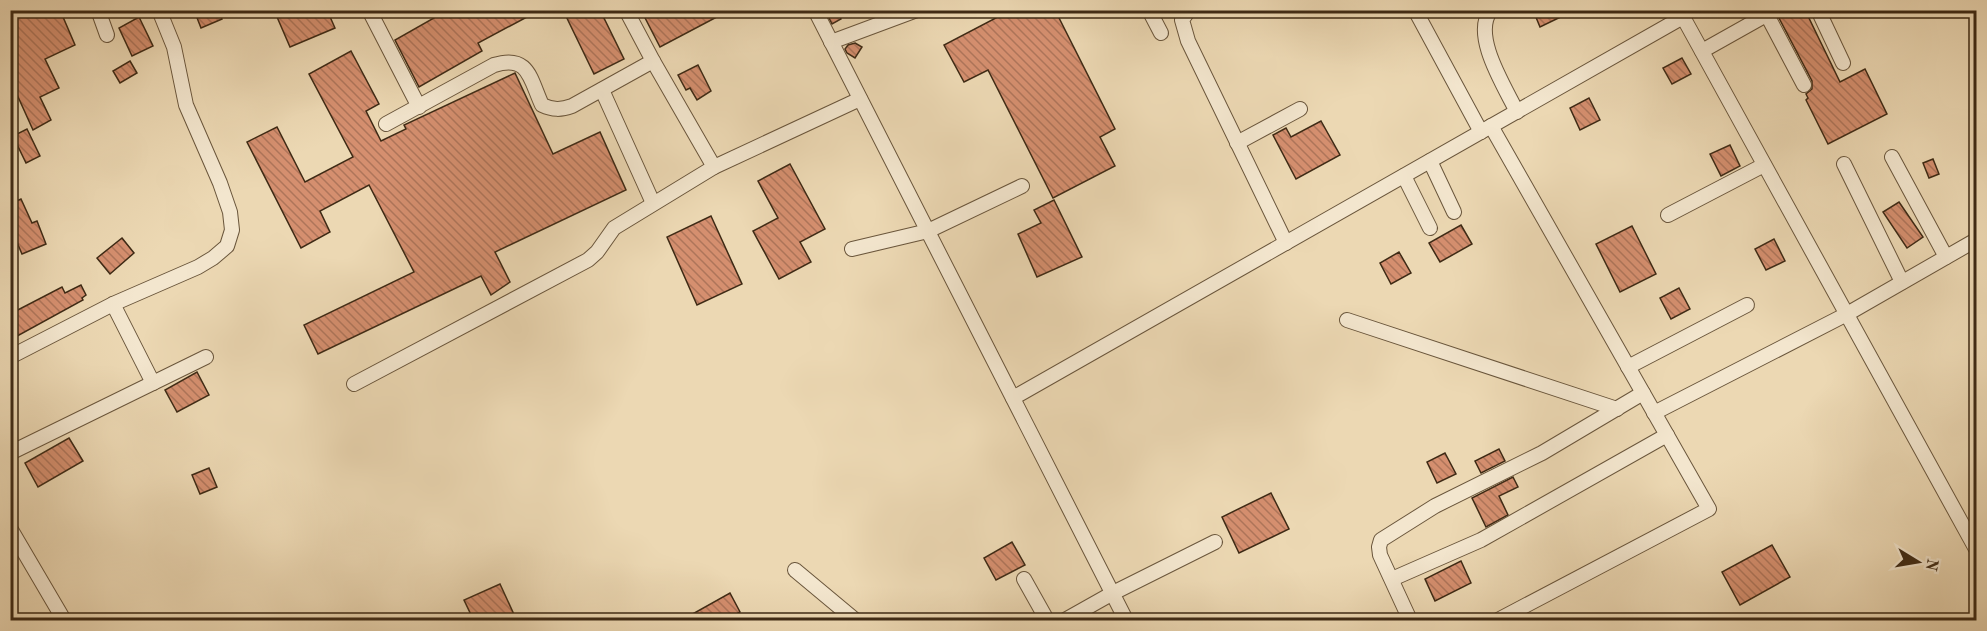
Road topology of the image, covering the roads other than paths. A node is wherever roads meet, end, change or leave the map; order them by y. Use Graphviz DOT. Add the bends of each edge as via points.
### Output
graph roads {
  1 [pos="98,10"];
  2 [pos="159,10"];
  3 [pos="369,10"];
  4 [pos="626,10"];
  5 [pos="815,10"];
  6 [pos="917,10"];
  7 [pos="1149,10"];
  8 [pos="1189,10"];
  9 [pos="1415,10"];
  10 [pos="1491,10"];
  11 [pos="1818,10"];
  12 [pos="1771,13"];
  13 [pos="1681,14"];
  14 [pos="1161,33"];
  15 [pos="107,35"];
  16 [pos="831,42"];
  17 [pos="1702,51"];
  18 [pos="653,62"];
  19 [pos="1843,63"];
  20 [pos="1804,85"];
  21 [pos="602,90"];
  22 [pos="860,99"];
  23 [pos="419,107"];
  24 [pos="1300,109"];
  25 [pos="1517,112"];
  26 [pos="386,124"];
  27 [pos="1486,129"];
  28 [pos="1237,143"];
  29 [pos="1892,157"];
  30 [pos="1430,161"];
  31 [pos="1844,164"];
  32 [pos="1764,165"];
  33 [pos="714,167"];
  34 [pos="1404,176"];
  35 [pos="1022,186"];
  36 [pos="653,203"];
  37 [pos="1455,212"];
  38 [pos="1668,215"];
  39 [pos="1430,228"];
  40 [pos="928,231"];
  41 [pos="1977,240"];
  42 [pos="1286,243"];
  43 [pos="852,249"];
  44 [pos="1946,257"];
  45 [pos="1902,282"];
  46 [pos="113,304"];
  47 [pos="1747,305"];
  48 [pos="1847,314"];
  49 [pos="1347,320"];
  50 [pos="10,357"];
  51 [pos="206,357"];
  52 [pos="1628,367"];
  53 [pos="153,383"];
  54 [pos="354,384"];
  55 [pos="1643,393"];
  56 [pos="1013,398"];
  57 [pos="1617,409"];
  58 [pos="1654,413"];
  59 [pos="1667,435"];
  60 [pos="10,453"];
  61 [pos="10,528"];
  62 [pos="1215,542"];
  63 [pos="1977,549"];
  64 [pos="795,570"];
  65 [pos="1024,579"];
  66 [pos="1392,579"];
  67 [pos="1113,593"];
  68 [pos="64,621"];
  69 [pos="855,621"];
  70 [pos="1047,621"];
  71 [pos="1065,621"];
  72 [pos="1126,621"];
  73 [pos="1410,621"];
  74 [pos="1498,621"];
  1 -- 15 [label="lane"];
  2 -- 46 [label="lane" via="174,47 186,105 220,183 232,230 227,246 213,258"];
  3 -- 23 [label="lane"];
  4 -- 18 [label="lane"];
  5 -- 16 [label="lane"];
  6 -- 16 [label="lane"];
  7 -- 14 [label="lane"];
  8 -- 28 [label="lane" via="1182,20 1184,32"];
  9 -- 27 [label="lane"];
  10 -- 25 [label="lane" via="1485,25 1486,45"];
  11 -- 19 [label="lane"];
  12 -- 17 [label="lane"];
  12 -- 20 [label="lane"];
  13 -- 17 [label="lane"];
  13 -- 25 [label="lane"];
  16 -- 22 [label="lane"];
  17 -- 32 [label="lane"];
  18 -- 21 [label="lane"];
  18 -- 33 [label="lane"];
  21 -- 23 [label="lane" via="564,109 551,110 542,105 527,70 507,60"];
  21 -- 36 [label="lane"];
  22 -- 33 [label="lane"];
  22 -- 40 [label="lane"];
  23 -- 26 [label="lane"];
  24 -- 28 [label="lane"];
  25 -- 27 [label="lane"];
  27 -- 30 [label="lane"];
  27 -- 52 [label="lane"];
  28 -- 42 [label="lane"];
  29 -- 44 [label="lane"];
  30 -- 34 [label="lane"];
  30 -- 37 [label="lane"];
  31 -- 45 [label="lane"];
  32 -- 38 [label="lane"];
  32 -- 48 [label="lane"];
  33 -- 36 [label="lane"];
  34 -- 39 [label="lane"];
  34 -- 42 [label="lane"];
  35 -- 40 [label="lane"];
  36 -- 54 [label="lane" via="614,228 588,260"];
  40 -- 43 [label="lane"];
  40 -- 56 [label="lane"];
  41 -- 44 [label="lane"];
  42 -- 56 [label="lane"];
  44 -- 45 [label="lane"];
  45 -- 48 [label="lane"];
  46 -- 50 [label="lane"];
  46 -- 53 [label="lane"];
  47 -- 52 [label="lane"];
  48 -- 58 [label="lane"];
  48 -- 63 [label="lane"];
  49 -- 57 [label="lane"];
  51 -- 53 [label="lane"];
  52 -- 55 [label="lane"];
  53 -- 60 [label="lane"];
  55 -- 57 [label="lane"];
  55 -- 58 [label="lane"];
  56 -- 67 [label="lane"];
  57 -- 66 [label="lane" via="1542,453 1436,506 1381,540 1380,555"];
  58 -- 59 [label="lane"];
  59 -- 66 [label="lane" via="1481,540"];
  59 -- 74 [label="lane" via="1709,509"];
  61 -- 68 [label="lane"];
  62 -- 67 [label="lane"];
  64 -- 69 [label="lane"];
  65 -- 70 [label="lane"];
  66 -- 73 [label="lane"];
  67 -- 71 [label="lane"];
  67 -- 72 [label="lane"];
}
